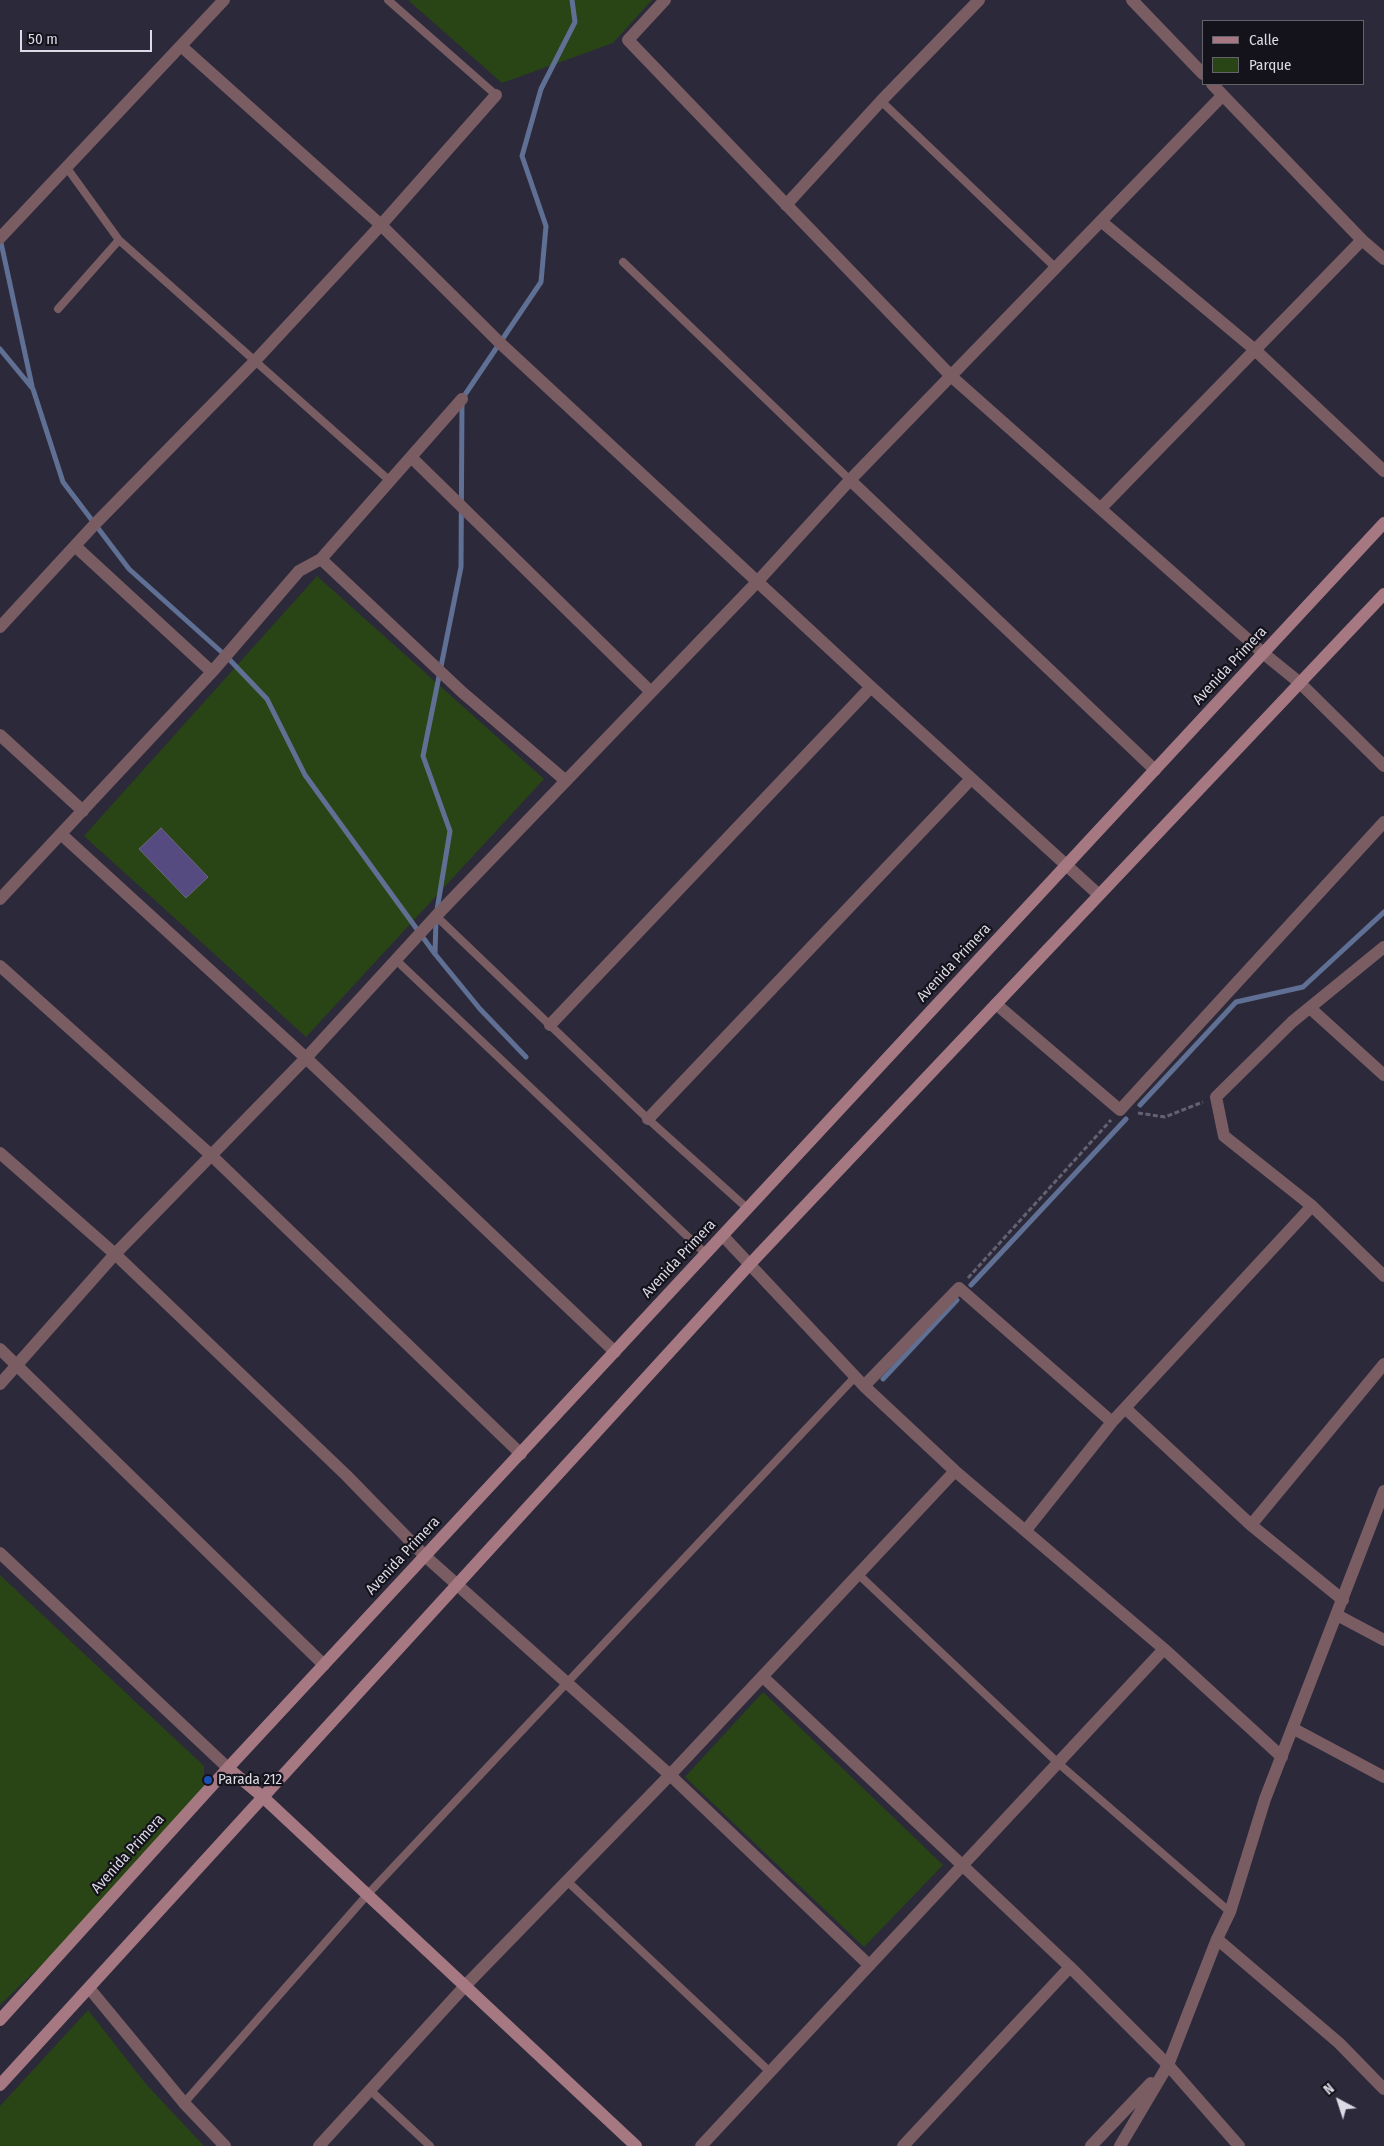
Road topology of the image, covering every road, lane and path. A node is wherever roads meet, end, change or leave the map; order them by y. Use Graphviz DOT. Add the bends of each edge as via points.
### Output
graph roads {
  1 [pos="224,0"];
  2 [pos="388,0"];
  3 [pos="665,0"];
  4 [pos="979,0"];
  5 [pos="1132,0"];
  6 [pos="181,46"];
  7 [pos="1202,73"];
  8 [pos="1213,85"];
  9 [pos="496,95"];
  10 [pos="1223,95"];
  11 [pos="881,101"];
  12 [pos="67,168"];
  13 [pos="786,205"];
  14 [pos="1102,222"];
  15 [pos="381,225"];
  16 [pos="0,238"];
  17 [pos="119,240"];
  18 [pos="1362,240"];
  19 [pos="1384,259"];
  20 [pos="623,262"];
  21 [pos="1057,269"];
  22 [pos="58,309"];
  23 [pos="1254,349"];
  24 [pos="254,362"];
  25 [pos="952,377"];
  26 [pos="462,399"];
  27 [pos="411,457"];
  28 [pos="1384,471"];
  29 [pos="850,480"];
  30 [pos="390,481"];
  31 [pos="1101,508"];
  32 [pos="1384,524"];
  33 [pos="75,546"];
  34 [pos="321,560"];
  35 [pos="758,581"];
  36 [pos="1384,594"];
  37 [pos="0,627"];
  38 [pos="1264,653"];
  39 [pos="212,672"];
  40 [pos="1300,683"];
  41 [pos="871,687"];
  42 [pos="651,692"];
  43 [pos="0,735"];
  44 [pos="1384,766"];
  45 [pos="1155,770"];
  46 [pos="971,779"];
  47 [pos="566,781"];
  48 [pos="83,811"];
  49 [pos="1384,822"];
  50 [pos="60,834"];
  51 [pos="1067,865"];
  52 [pos="1099,895"];
  53 [pos="0,899"];
  54 [pos="436,916"];
  55 [pos="1384,947"];
  56 [pos="396,960"];
  57 [pos="0,966"];
  58 [pos="996,1004"];
  59 [pos="1310,1008"];
  60 [pos="550,1024"];
  61 [pos="306,1058"];
  62 [pos="1384,1075"];
  63 [pos="1216,1097"];
  64 [pos="1120,1110"];
  65 [pos="648,1119"];
  66 [pos="0,1153"];
  67 [pos="212,1156"];
  68 [pos="1312,1206"];
  69 [pos="748,1209"];
  70 [pos="723,1236"];
  71 [pos="115,1254"];
  72 [pos="706,1254"];
  73 [pos="750,1264"];
  74 [pos="1384,1276"];
  75 [pos="959,1288"];
  76 [pos="0,1349"];
  77 [pos="615,1352"];
  78 [pos="1384,1364"];
  79 [pos="17,1365"];
  80 [pos="860,1382"];
  81 [pos="0,1384"];
  82 [pos="1125,1408"];
  83 [pos="1112,1422"];
  84 [pos="520,1454"];
  85 [pos="955,1471"];
  86 [pos="1384,1491"];
  87 [pos="1250,1525"];
  88 [pos="1026,1530"];
  89 [pos="0,1553"];
  90 [pos="425,1556"];
  91 [pos="858,1574"];
  92 [pos="457,1585"];
  93 [pos="1343,1600"];
  94 [pos="1337,1615"];
  95 [pos="1384,1640"];
  96 [pos="1164,1649"];
  97 [pos="324,1665"];
  98 [pos="762,1677"];
  99 [pos="568,1683"];
  100 [pos="1294,1729"];
  101 [pos="1282,1757"];
  102 [pos="1058,1763"];
  103 [pos="228,1768"];
  104 [pos="670,1775"];
  105 [pos="1384,1777"];
  106 [pos="264,1798"];
  107 [pos="962,1866"];
  108 [pos="567,1881"];
  109 [pos="368,1894"];
  110 [pos="1230,1912"];
  111 [pos="1217,1939"];
  112 [pos="869,1965"];
  113 [pos="1070,1967"];
  114 [pos="465,1986"];
  115 [pos="89,1988"];
  116 [pos="0,2020"];
  117 [pos="1168,2065"];
  118 [pos="770,2072"];
  119 [pos="0,2084"];
  120 [pos="1384,2089"];
  121 [pos="371,2091"];
  122 [pos="184,2103"];
  123 [pos="225,2146"];
  124 [pos="318,2146"];
  125 [pos="430,2146"];
  126 [pos="636,2146"];
  127 [pos="701,2146"];
  128 [pos="903,2146"];
  129 [pos="1091,2146"];
  130 [pos="1120,2146"];
  131 [pos="1239,2146"];
  1 -- 6 [label="street"];
  2 -- 9 [label="lane"];
  3 -- 13 [label="street" via="628,40"];
  4 -- 11 [label="street"];
  5 -- 7 [label="street"];
  6 -- 12 [label="street"];
  6 -- 15 [label="street"];
  8 -- 10 [label="street"];
  9 -- 15 [label="street"];
  10 -- 14 [label="street"];
  10 -- 18 [label="street"];
  11 -- 13 [label="street"];
  11 -- 21 [label="lane"];
  12 -- 16 [label="street"];
  12 -- 17 [label="lane"];
  13 -- 25 [label="street"];
  14 -- 21 [label="street"];
  14 -- 23 [label="street"];
  15 -- 24 [label="street"];
  15 -- 35 [label="street" via="500,343"];
  17 -- 22 [label="lane"];
  17 -- 24 [label="lane"];
  18 -- 19 [label="street"];
  18 -- 23 [label="street"];
  20 -- 29 [label="lane"];
  21 -- 25 [label="street"];
  23 -- 28 [label="street"];
  23 -- 31 [label="street"];
  24 -- 30 [label="lane"];
  24 -- 33 [label="street"];
  25 -- 29 [label="street"];
  25 -- 31 [label="street"];
  26 -- 27 [label="street"];
  27 -- 30 [label="street"];
  27 -- 42 [label="street"];
  29 -- 35 [label="street"];
  29 -- 45 [label="street"];
  30 -- 34 [label="street"];
  31 -- 38 [label="street"];
  32 -- 38 [label="main road, Avenida Primera"];
  33 -- 37 [label="street"];
  33 -- 39 [label="street"];
  34 -- 39 [label="street" via="299,571"];
  34 -- 47 [label="street" via="462,692"];
  35 -- 41 [label="street"];
  35 -- 42 [label="street"];
  36 -- 40 [label="main road"];
  38 -- 40 [label="street"];
  38 -- 45 [label="main road, Avenida Primera"];
  39 -- 48 [label="street"];
  40 -- 44 [label="street"];
  40 -- 52 [label="main road"];
  41 -- 46 [label="street"];
  41 -- 60 [label="street"];
  42 -- 47 [label="street"];
  43 -- 48 [label="street"];
  45 -- 51 [label="main road, Avenida Primera"];
  46 -- 51 [label="street"];
  46 -- 65 [label="street"];
  47 -- 54 [label="street"];
  48 -- 50 [label="street"];
  49 -- 64 [label="street"];
  50 -- 53 [label="street"];
  50 -- 61 [label="street"];
  51 -- 52 [label="street"];
  51 -- 69 [label="main road, Avenida Primera"];
  52 -- 58 [label="main road"];
  54 -- 56 [label="street"];
  54 -- 60 [label="lane"];
  55 -- 59 [label="street"];
  56 -- 61 [label="street"];
  56 -- 72 [label="lane"];
  57 -- 67 [label="street"];
  58 -- 64 [label="street"];
  58 -- 73 [label="main road"];
  59 -- 62 [label="street"];
  59 -- 63 [label="street"];
  60 -- 65 [label="lane"];
  61 -- 67 [label="street"];
  61 -- 77 [label="street"];
  63 -- 64 [label="path" via="1165,1117"];
  63 -- 68 [label="street" via="1224,1136"];
  64 -- 75 [label="path"];
  65 -- 69 [label="lane"];
  66 -- 71 [label="street"];
  67 -- 71 [label="street"];
  67 -- 84 [label="street"];
  68 -- 74 [label="street"];
  68 -- 82 [label="street"];
  69 -- 70 [label="main road, Avenida Primera"];
  70 -- 72 [label="main road, Avenida Primera"];
  70 -- 73 [label="street"];
  71 -- 79 [label="street"];
  71 -- 90 [label="street" via="346,1475"];
  72 -- 77 [label="main road, Avenida Primera"];
  73 -- 80 [label="street"];
  73 -- 92 [label="main road"];
  75 -- 80 [label="street"];
  75 -- 83 [label="street"];
  76 -- 79 [label="street"];
  77 -- 84 [label="main road, Avenida Primera"];
  78 -- 87 [label="street"];
  79 -- 81 [label="street"];
  79 -- 97 [label="street"];
  80 -- 85 [label="street"];
  80 -- 99 [label="lane"];
  82 -- 83 [label="street"];
  82 -- 87 [label="street"];
  83 -- 88 [label="street"];
  84 -- 90 [label="main road, Avenida Primera"];
  85 -- 88 [label="street"];
  85 -- 91 [label="street"];
  86 -- 93 [label="street"];
  87 -- 93 [label="street"];
  88 -- 96 [label="street"];
  89 -- 103 [label="street"];
  90 -- 92 [label="street"];
  90 -- 97 [label="main road, Avenida Primera"];
  91 -- 98 [label="street"];
  91 -- 102 [label="lane"];
  92 -- 99 [label="street"];
  92 -- 106 [label="main road"];
  93 -- 94 [label="street"];
  94 -- 95 [label="street"];
  94 -- 100 [label="street"];
  96 -- 101 [label="street"];
  96 -- 102 [label="street"];
  97 -- 103 [label="main road, Avenida Primera"];
  98 -- 104 [label="street"];
  98 -- 107 [label="street"];
  99 -- 104 [label="street"];
  99 -- 109 [label="lane"];
  100 -- 101 [label="street"];
  100 -- 105 [label="street"];
  101 -- 110 [label="street" via="1265,1799"];
  102 -- 107 [label="street"];
  102 -- 110 [label="lane"];
  103 -- 106 [label="main road"];
  103 -- 116 [label="main road, Avenida Primera"];
  104 -- 108 [label="street"];
  104 -- 112 [label="street"];
  106 -- 109 [label="main road"];
  106 -- 115 [label="main road"];
  107 -- 112 [label="street"];
  107 -- 113 [label="street"];
  108 -- 114 [label="street"];
  108 -- 118 [label="lane"];
  109 -- 114 [label="main road"];
  109 -- 122 [label="lane"];
  110 -- 111 [label="street"];
  111 -- 117 [label="street"];
  111 -- 120 [label="street" via="1339,2043"];
  112 -- 118 [label="street"];
  113 -- 117 [label="street"];
  113 -- 128 [label="street"];
  114 -- 121 [label="street"];
  114 -- 126 [label="main road"];
  115 -- 119 [label="main road"];
  115 -- 122 [label="street"];
  117 -- 129 [label="street"];
  117 -- 130 [label="street"];
  117 -- 131 [label="street"];
  118 -- 127 [label="street"];
  121 -- 124 [label="street"];
  121 -- 125 [label="lane"];
  122 -- 123 [label="street"];
}
